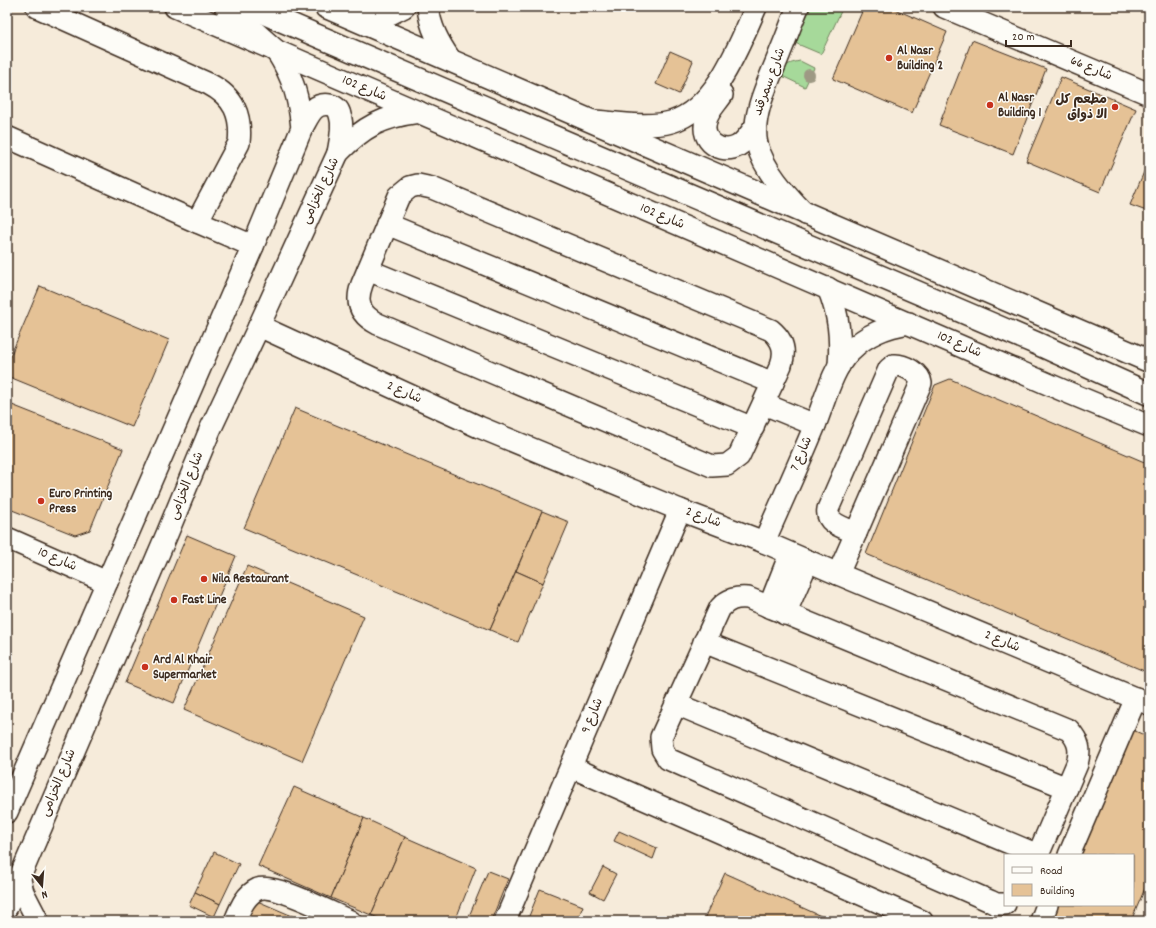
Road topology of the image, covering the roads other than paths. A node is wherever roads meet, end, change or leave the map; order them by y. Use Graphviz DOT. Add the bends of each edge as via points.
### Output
graph roads {
  1 [pos="37,7"];
  2 [pos="175,7"];
  3 [pos="226,7"];
  4 [pos="250,7"];
  5 [pos="326,7"];
  6 [pos="404,7"];
  7 [pos="428,7"];
  8 [pos="756,7"];
  9 [pos="798,7"];
  10 [pos="944,7"];
  11 [pos="359,21"];
  12 [pos="277,52"];
  13 [pos="450,59"];
  14 [pos="733,60"];
  15 [pos="1149,94"];
  16 [pos="418,112"];
  17 [pos="593,121"];
  18 [pos="755,127"];
  19 [pos="302,128"];
  20 [pos="7,137"];
  21 [pos="338,153"];
  22 [pos="806,214"];
  23 [pos="197,222"];
  24 [pos="387,224"];
  25 [pos="253,246"];
  26 [pos="368,270"];
  27 [pos="828,288"];
  28 [pos="909,323"];
  29 [pos="259,326"];
  30 [pos="1149,361"];
  31 [pos="839,366"];
  32 [pos="773,383"];
  33 [pos="1149,394"];
  34 [pos="764,404"];
  35 [pos="184,406"];
  36 [pos="815,425"];
  37 [pos="1149,426"];
  38 [pos="753,428"];
  39 [pos="680,510"];
  40 [pos="856,533"];
  41 [pos="167,534"];
  42 [pos="7,538"];
  43 [pos="764,542"];
  44 [pos="799,557"];
  45 [pos="838,574"];
  46 [pos="107,582"];
  47 [pos="777,610"];
  48 [pos="704,642"];
  49 [pos="1142,701"];
  50 [pos="676,704"];
  51 [pos="571,767"];
  52 [pos="1067,788"];
  53 [pos="7,812"];
  54 [pos="1036,854"];
  55 [pos="1038,854"];
  56 [pos="1069,854"];
  57 [pos="19,876"];
  58 [pos="1004,904"];
  59 [pos="1047,906"];
  60 [pos="7,907"];
  61 [pos="38,921"];
  62 [pos="235,921"];
  63 [pos="350,921"];
  64 [pos="505,921"];
  65 [pos="922,921"];
  66 [pos="1040,921"];
  1 -- 23 [label="street" via="219,89 235,107 239,119 239,143"];
  2 -- 12 [label="street, شارع 102"];
  3 -- 12 [label="main road"];
  4 -- 33 [label="main road" via="1031,341"];
  5 -- 11 [label="main road"];
  6 -- 11 [label="street" via="388,15"];
  7 -- 13 [label="street" via="433,31"];
  8 -- 14 [label="street"];
  9 -- 18 [label="street, شارع سمرقند" via="764,90"];
  10 -- 15 [label="street, شارع 66"];
  11 -- 13 [label="main road"];
  12 -- 16 [label="street, شارع 102"];
  12 -- 19 [label="street" via="292,80"];
  13 -- 17 [label="main road"];
  14 -- 17 [label="street" via="708,96 698,106 671,122 645,124"];
  14 -- 18 [label="street" via="728,83 708,114 705,131 713,145 721,149 739,145"];
  16 -- 21 [label="street, شارع الخزامى" via="382,120 366,128"];
  16 -- 27 [label="street, شارع 102"];
  17 -- 22 [label="main road"];
  18 -- 22 [label="street, شارع سمرقند" via="757,144 770,172"];
  19 -- 21 [label="street" via="316,107 322,104 338,109 342,129"];
  19 -- 25 [label="street"];
  20 -- 23 [label="street"];
  21 -- 29 [label="street, شارع الخزامى"];
  22 -- 30 [label="main road"];
  23 -- 25 [label="street"];
  24 -- 26 [label="street"];
  24 -- 32 [label="street"];
  24 -- 32 [label="street" via="404,190 418,185 432,188 772,330 782,342 784,350"];
  25 -- 35 [label="street"];
  26 -- 38 [label="street"];
  26 -- 38 [label="street" via="359,294 359,303 369,320 705,464 720,467 734,461"];
  27 -- 28 [label="street, شارع 102"];
  27 -- 31 [label="street, شارع 7" via="834,303 840,334"];
  28 -- 31 [label="street, شارع 7" via="892,326 862,340"];
  28 -- 37 [label="street, شارع 102"];
  29 -- 39 [label="street, شارع 2" via="479,428"];
  29 -- 41 [label="street, شارع الخزامى" via="210,430"];
  31 -- 36 [label="street, شارع 7"];
  32 -- 34 [label="street"];
  34 -- 36 [label="street"];
  34 -- 38 [label="street"];
  35 -- 41 [label="street" via="197,409 203,422 165,514"];
  35 -- 46 [label="street"];
  36 -- 43 [label="street, شارع 7"];
  39 -- 43 [label="street, شارع 2"];
  39 -- 51 [label="street, شارع 9"];
  40 -- 40 [label="street" via="921,382 916,373 897,365 889,369 828,509 831,521"];
  40 -- 45 [label="street"];
  41 -- 57 [label="street, شارع الخزامى"];
  42 -- 46 [label="street, شارع 10"];
  43 -- 44 [label="street, شارع 2"];
  44 -- 45 [label="street, شارع 2"];
  44 -- 47 [label="street"];
  45 -- 49 [label="street, شارع 2"];
  46 -- 53 [label="street"];
  47 -- 48 [label="street" via="748,598 732,599 720,608"];
  47 -- 52 [label="street" via="1069,730 1076,737 1080,755"];
  48 -- 50 [label="street"];
  48 -- 52 [label="street"];
  49 -- 56 [label="street"];
  50 -- 54 [label="street"];
  50 -- 58 [label="street" via="661,743 664,755 674,762 996,904"];
  51 -- 64 [label="street, شارع 9"];
  51 -- 65 [label="street"];
  52 -- 55 [label="street"];
  57 -- 60 [label="street, شارع الخزامى"];
  57 -- 61 [label="street" via="23,892"];
  59 -- 66 [label="street"];
  62 -- 63 [label="street" via="251,893 266,888 281,891"];
}
